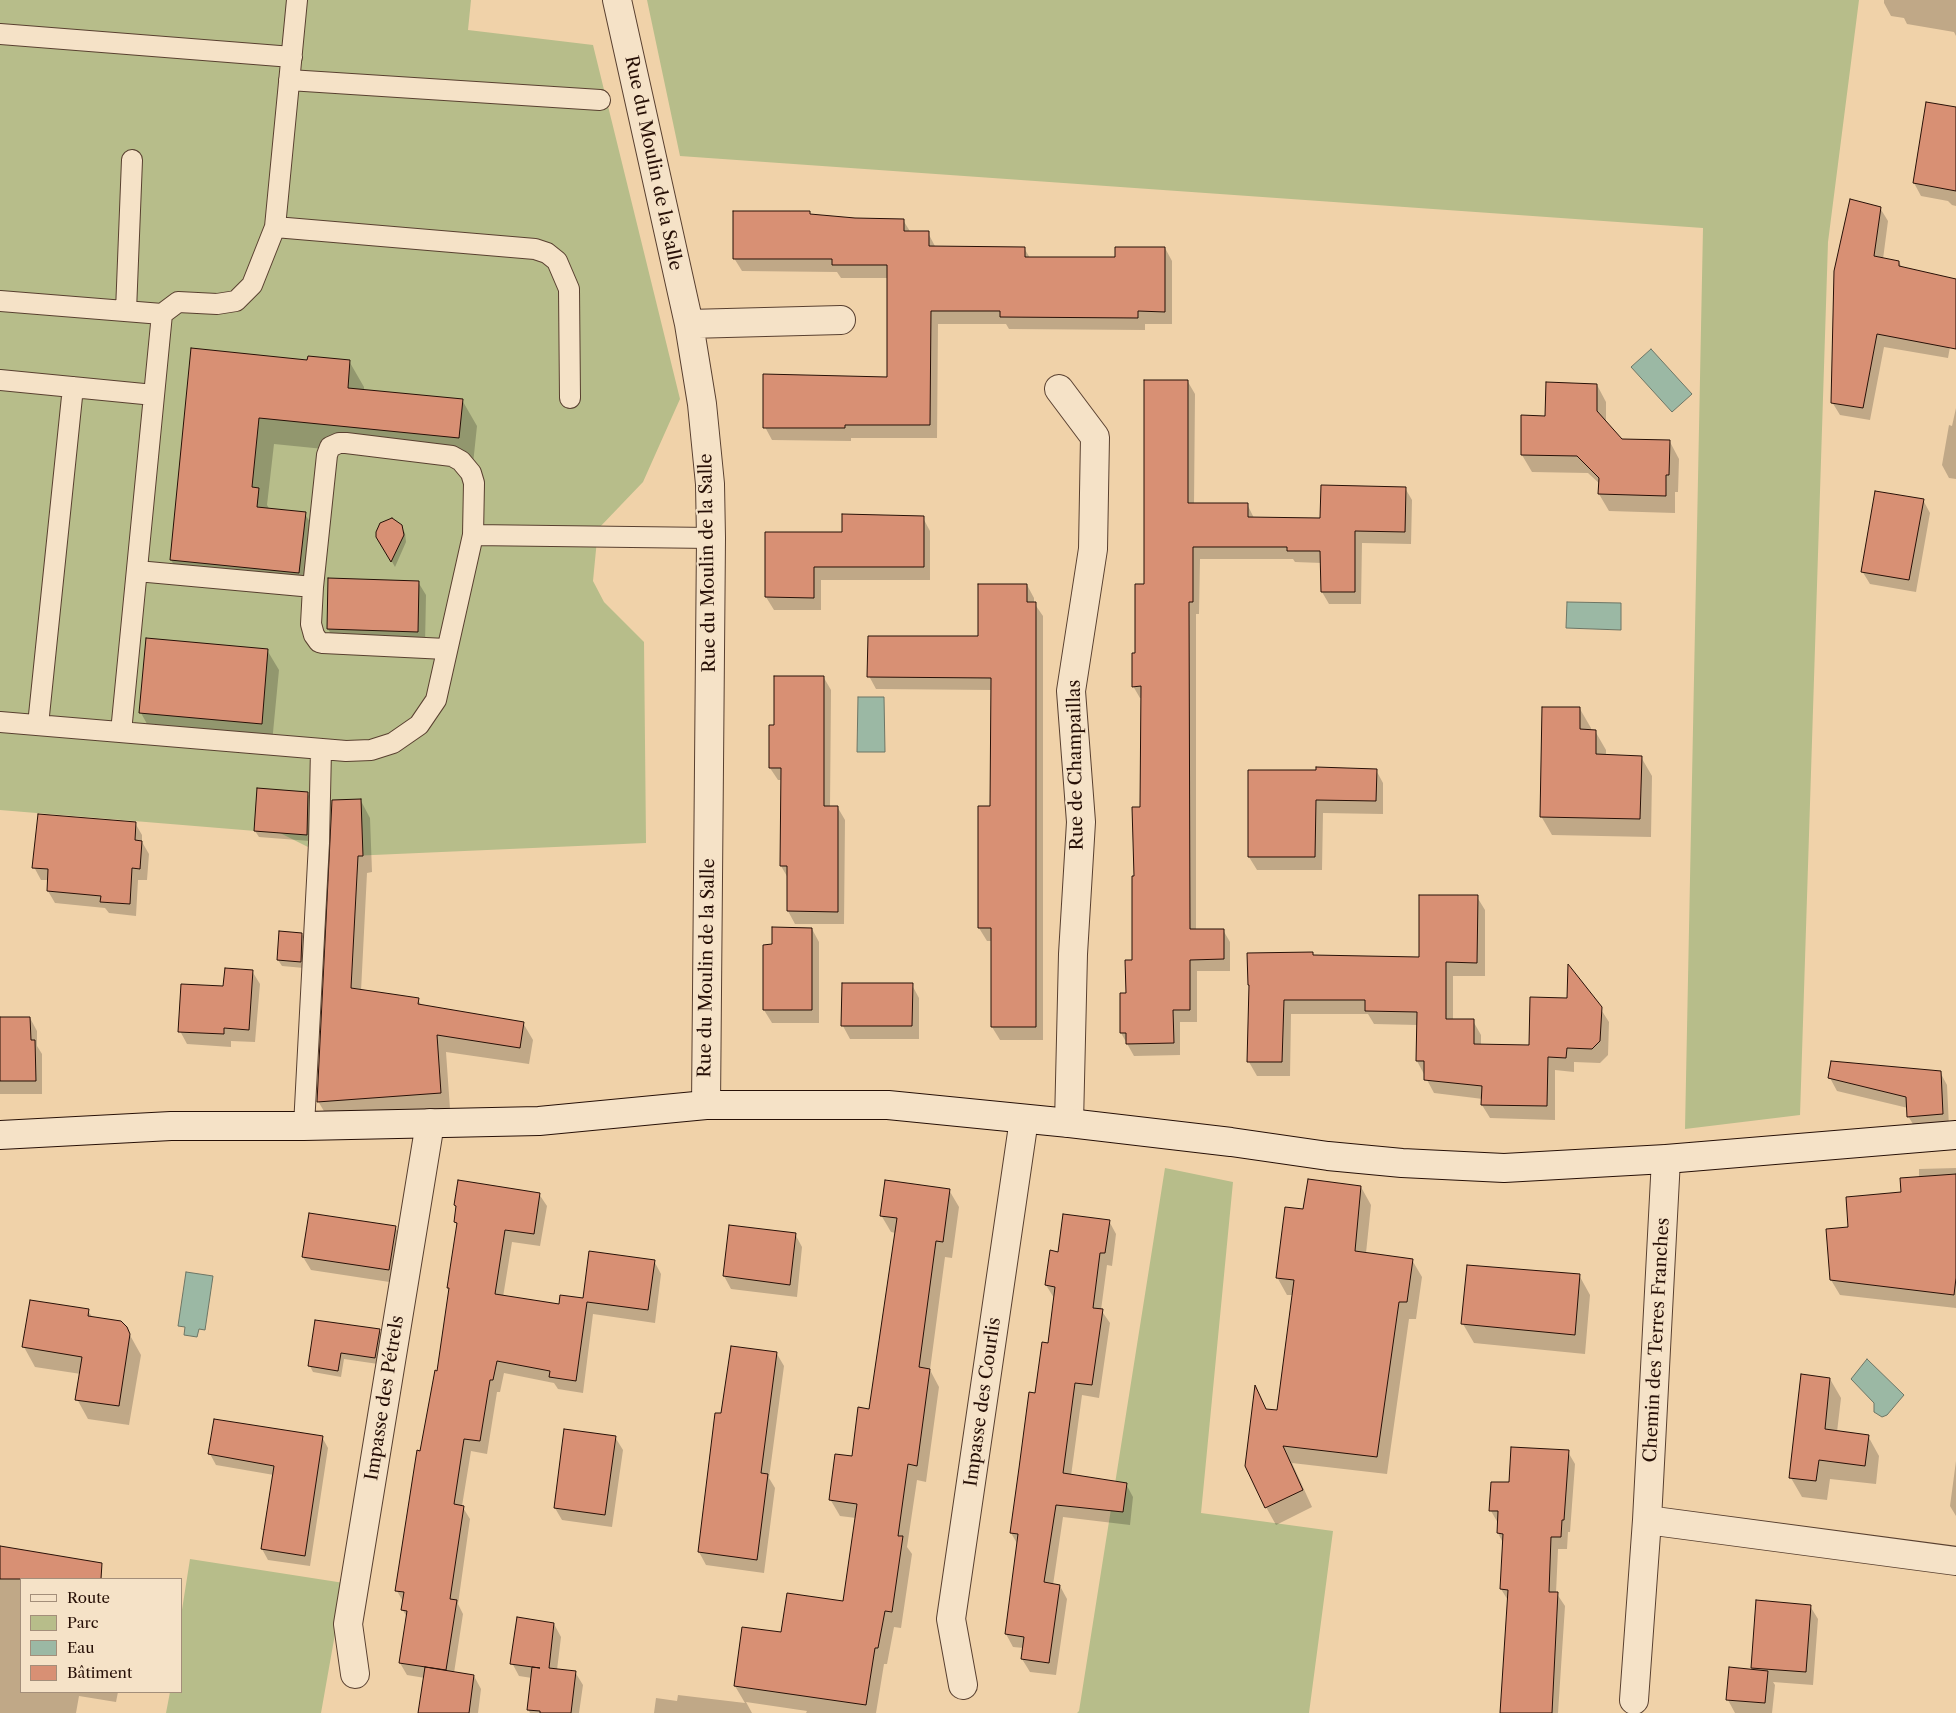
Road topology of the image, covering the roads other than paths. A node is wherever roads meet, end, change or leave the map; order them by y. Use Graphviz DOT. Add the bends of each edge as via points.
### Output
graph roads {
  1 [pos="297,0"];
  2 [pos="617,0"];
  3 [pos="0,34"];
  4 [pos="292,57"];
  5 [pos="290,80"];
  6 [pos="600,100"];
  7 [pos="132,160"];
  8 [pos="275,228"];
  9 [pos="0,301"];
  10 [pos="126,311"];
  11 [pos="162,314"];
  12 [pos="841,320"];
  13 [pos="689,324"];
  14 [pos="0,380"];
  15 [pos="73,387"];
  16 [pos="1059,389"];
  17 [pos="154,396"];
  18 [pos="570,398"];
  19 [pos="474,535"];
  20 [pos="711,538"];
  21 [pos="137,571"];
  22 [pos="313,587"];
  23 [pos="446,650"];
  24 [pos="0,722"];
  25 [pos="38,725"];
  26 [pos="120,732"];
  27 [pos="321,749"];
  28 [pos="706,1105"];
  29 [pos="1024,1119"];
  30 [pos="430,1123"];
  31 [pos="1069,1123"];
  32 [pos="304,1126"];
  33 [pos="0,1135"];
  34 [pos="1956,1135"];
  35 [pos="1666,1159"];
  36 [pos="1647,1520"];
  37 [pos="1956,1561"];
  38 [pos="355,1674"];
  39 [pos="963,1685"];
  40 [pos="1634,1700"];
  1 -- 4 [label="lane"];
  2 -- 13 [label="street, Rue du Moulin de la Salle"];
  3 -- 4 [label="lane"];
  4 -- 5 [label="lane"];
  5 -- 6 [label="lane"];
  5 -- 8 [label="lane"];
  7 -- 10 [label="lane"];
  8 -- 11 [label="lane" via="252,285 236,301 217,304 178,302"];
  8 -- 18 [label="lane" via="535,248 547,253 557,261 569,289"];
  9 -- 10 [label="lane"];
  10 -- 11 [label="lane"];
  11 -- 17 [label="lane"];
  12 -- 13 [label="street"];
  13 -- 20 [label="street, Rue du Moulin de la Salle" via="702,404 710,484"];
  14 -- 15 [label="lane"];
  15 -- 17 [label="lane"];
  15 -- 25 [label="lane"];
  16 -- 31 [label="street, Rue de Champaillas" via="1095,437 1093,549 1071,691 1080,822"];
  17 -- 21 [label="lane"];
  19 -- 20 [label="lane"];
  19 -- 22 [label="lane" via="474,483 471,473 460,460 423,452 334,444 327,455"];
  19 -- 23 [label="lane"];
  20 -- 28 [label="street, Rue du Moulin de la Salle"];
  21 -- 22 [label="lane"];
  21 -- 26 [label="lane"];
  22 -- 23 [label="lane" via="311,630 319,642"];
  23 -- 27 [label="lane" via="436,700 419,724 393,744 370,750"];
  24 -- 25 [label="lane"];
  25 -- 26 [label="lane"];
  26 -- 27 [label="lane"];
  27 -- 32 [label="lane"];
  28 -- 29 [label="street" via="888,1105"];
  28 -- 30 [label="street" via="539,1121"];
  29 -- 31 [label="street"];
  29 -- 39 [label="street, Impasse des Courlis" via="951,1619"];
  30 -- 32 [label="street"];
  30 -- 38 [label="street, Impasse des Pétrels" via="348,1624"];
  31 -- 35 [label="street" via="1402,1163 1504,1168"];
  32 -- 33 [label="street" via="171,1126"];
  34 -- 35 [label="street"];
  35 -- 36 [label="street, Chemin des Terres Franches"];
  36 -- 37 [label="street"];
  36 -- 40 [label="street, Chemin des Terres Franches"];
}
